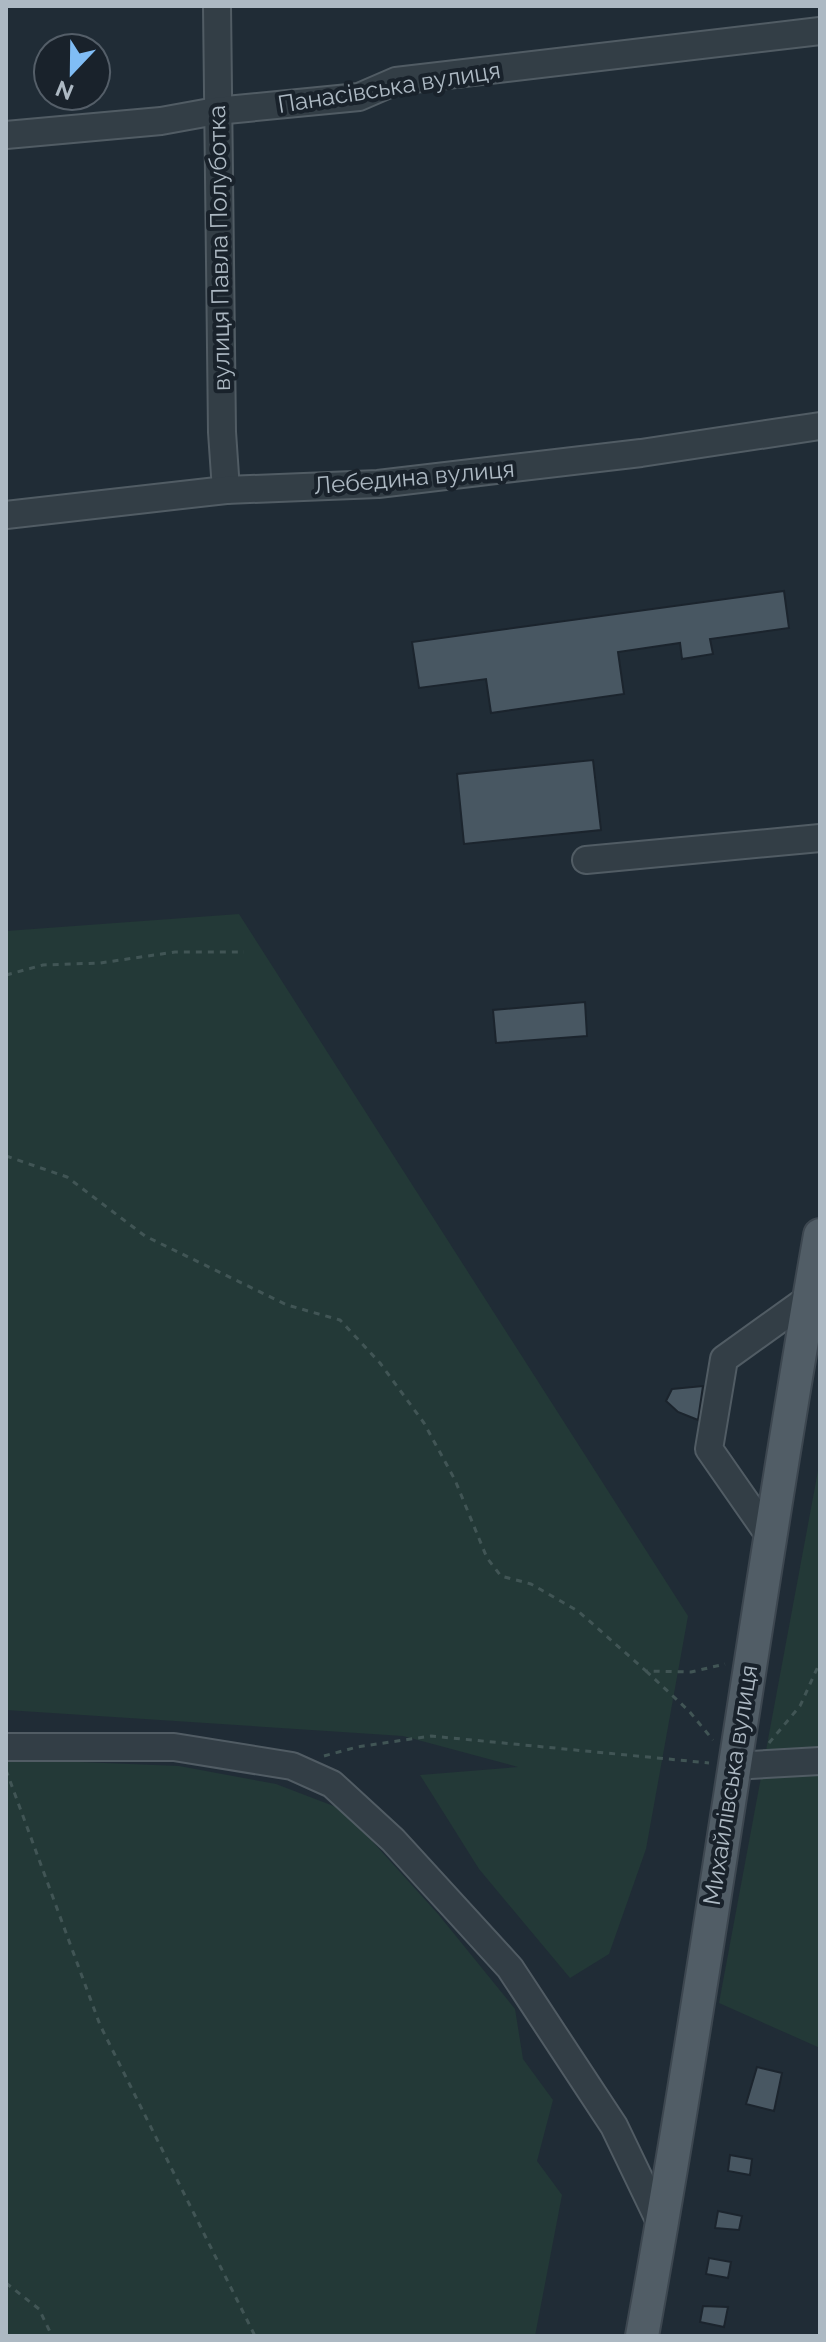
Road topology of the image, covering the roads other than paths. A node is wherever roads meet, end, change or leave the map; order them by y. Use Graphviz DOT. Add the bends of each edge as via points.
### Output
graph roads {
  1 [pos="217,6"];
  2 [pos="820,31"];
  3 [pos="216,111"];
  4 [pos="6,135"];
  5 [pos="820,426"];
  6 [pos="226,490"];
  7 [pos="6,515"];
  8 [pos="820,838"];
  9 [pos="586,860"];
  10 [pos="820,1235"];
  11 [pos="809,1298"];
  12 [pos="771,1538"];
  13 [pos="6,1747"];
  14 [pos="820,1761"];
  15 [pos="740,1765"];
  16 [pos="662,2226"];
  17 [pos="642,2336"];
  1 -- 3 [label="street, вулиця Павла Полуботка"];
  2 -- 3 [label="street, Панасівська вулиця" via="396,81 359,97"];
  3 -- 4 [label="street, Панасівська вулиця"];
  3 -- 6 [label="street, вулиця Павла Полуботка"];
  5 -- 6 [label="street, Лебедина вулиця" via="378,484"];
  6 -- 7 [label="street, Лебедина вулиця"];
  8 -- 9 [label="street"];
  10 -- 11 [label="main road, Михайлівська вулиця"];
  11 -- 12 [label="main road, Михайлівська вулиця"];
  11 -- 12 [label="street" via="724,1359 709,1449"];
  12 -- 15 [label="main road, Михайлівська вулиця" via="750,1659"];
  13 -- 16 [label="street" via="174,1747 292,1766 332,1784 393,1840 510,1968 614,2126"];
  14 -- 15 [label="street"];
  15 -- 16 [label="main road, Михайлівська вулиця"];
  16 -- 17 [label="main road, Михайлівська вулиця"];
}
